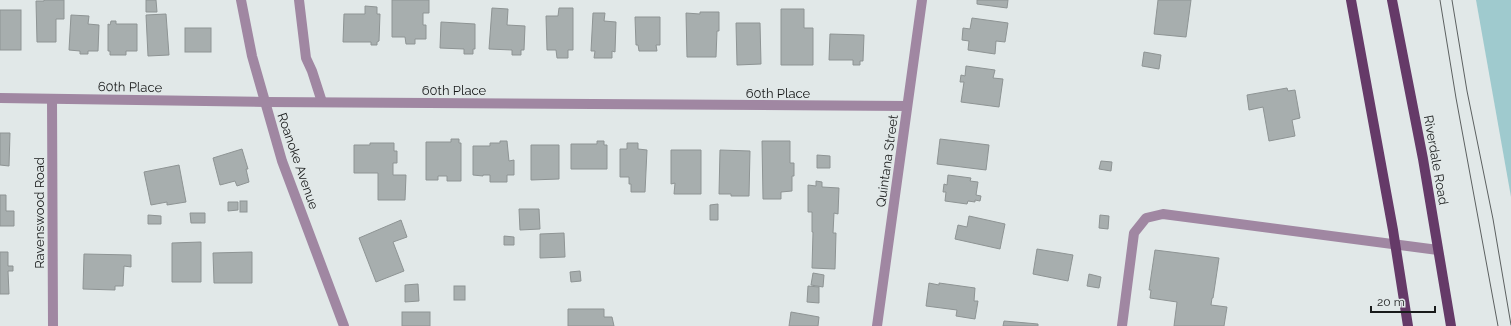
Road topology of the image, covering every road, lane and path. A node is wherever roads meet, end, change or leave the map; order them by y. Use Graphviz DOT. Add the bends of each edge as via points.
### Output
graph roads {
  1 [pos="242,0"];
  2 [pos="299,0"];
  3 [pos="922,0"];
  4 [pos="1351,0"];
  5 [pos="1392,0"];
  6 [pos="0,98"];
  7 [pos="52,99"];
  8 [pos="266,102"];
  9 [pos="322,102"];
  10 [pos="907,106"];
  11 [pos="1395,245"];
  12 [pos="1438,250"];
  13 [pos="53,326"];
  14 [pos="344,326"];
  15 [pos="877,326"];
  16 [pos="1122,326"];
  17 [pos="1408,326"];
  18 [pos="1451,326"];
  1 -- 8 [label="street, Roanoke Avenue" via="252,56"];
  2 -- 9 [label="street" via="306,58"];
  3 -- 10 [label="street, Quintana Street"];
  4 -- 11 [label="main road"];
  5 -- 12 [label="main road, Riverdale Road"];
  6 -- 7 [label="street, 60th Place"];
  7 -- 8 [label="street, 60th Place"];
  7 -- 13 [label="street, Ravenswood Road"];
  8 -- 9 [label="street, 60th Place"];
  8 -- 14 [label="street, Roanoke Avenue" via="282,161"];
  9 -- 10 [label="street, 60th Place"];
  10 -- 15 [label="street, Quintana Street"];
  11 -- 12 [label="street"];
  11 -- 16 [label="street" via="1163,214 1146,218 1134,233"];
  11 -- 17 [label="main road"];
  12 -- 18 [label="main road, Riverdale Road"];
}
